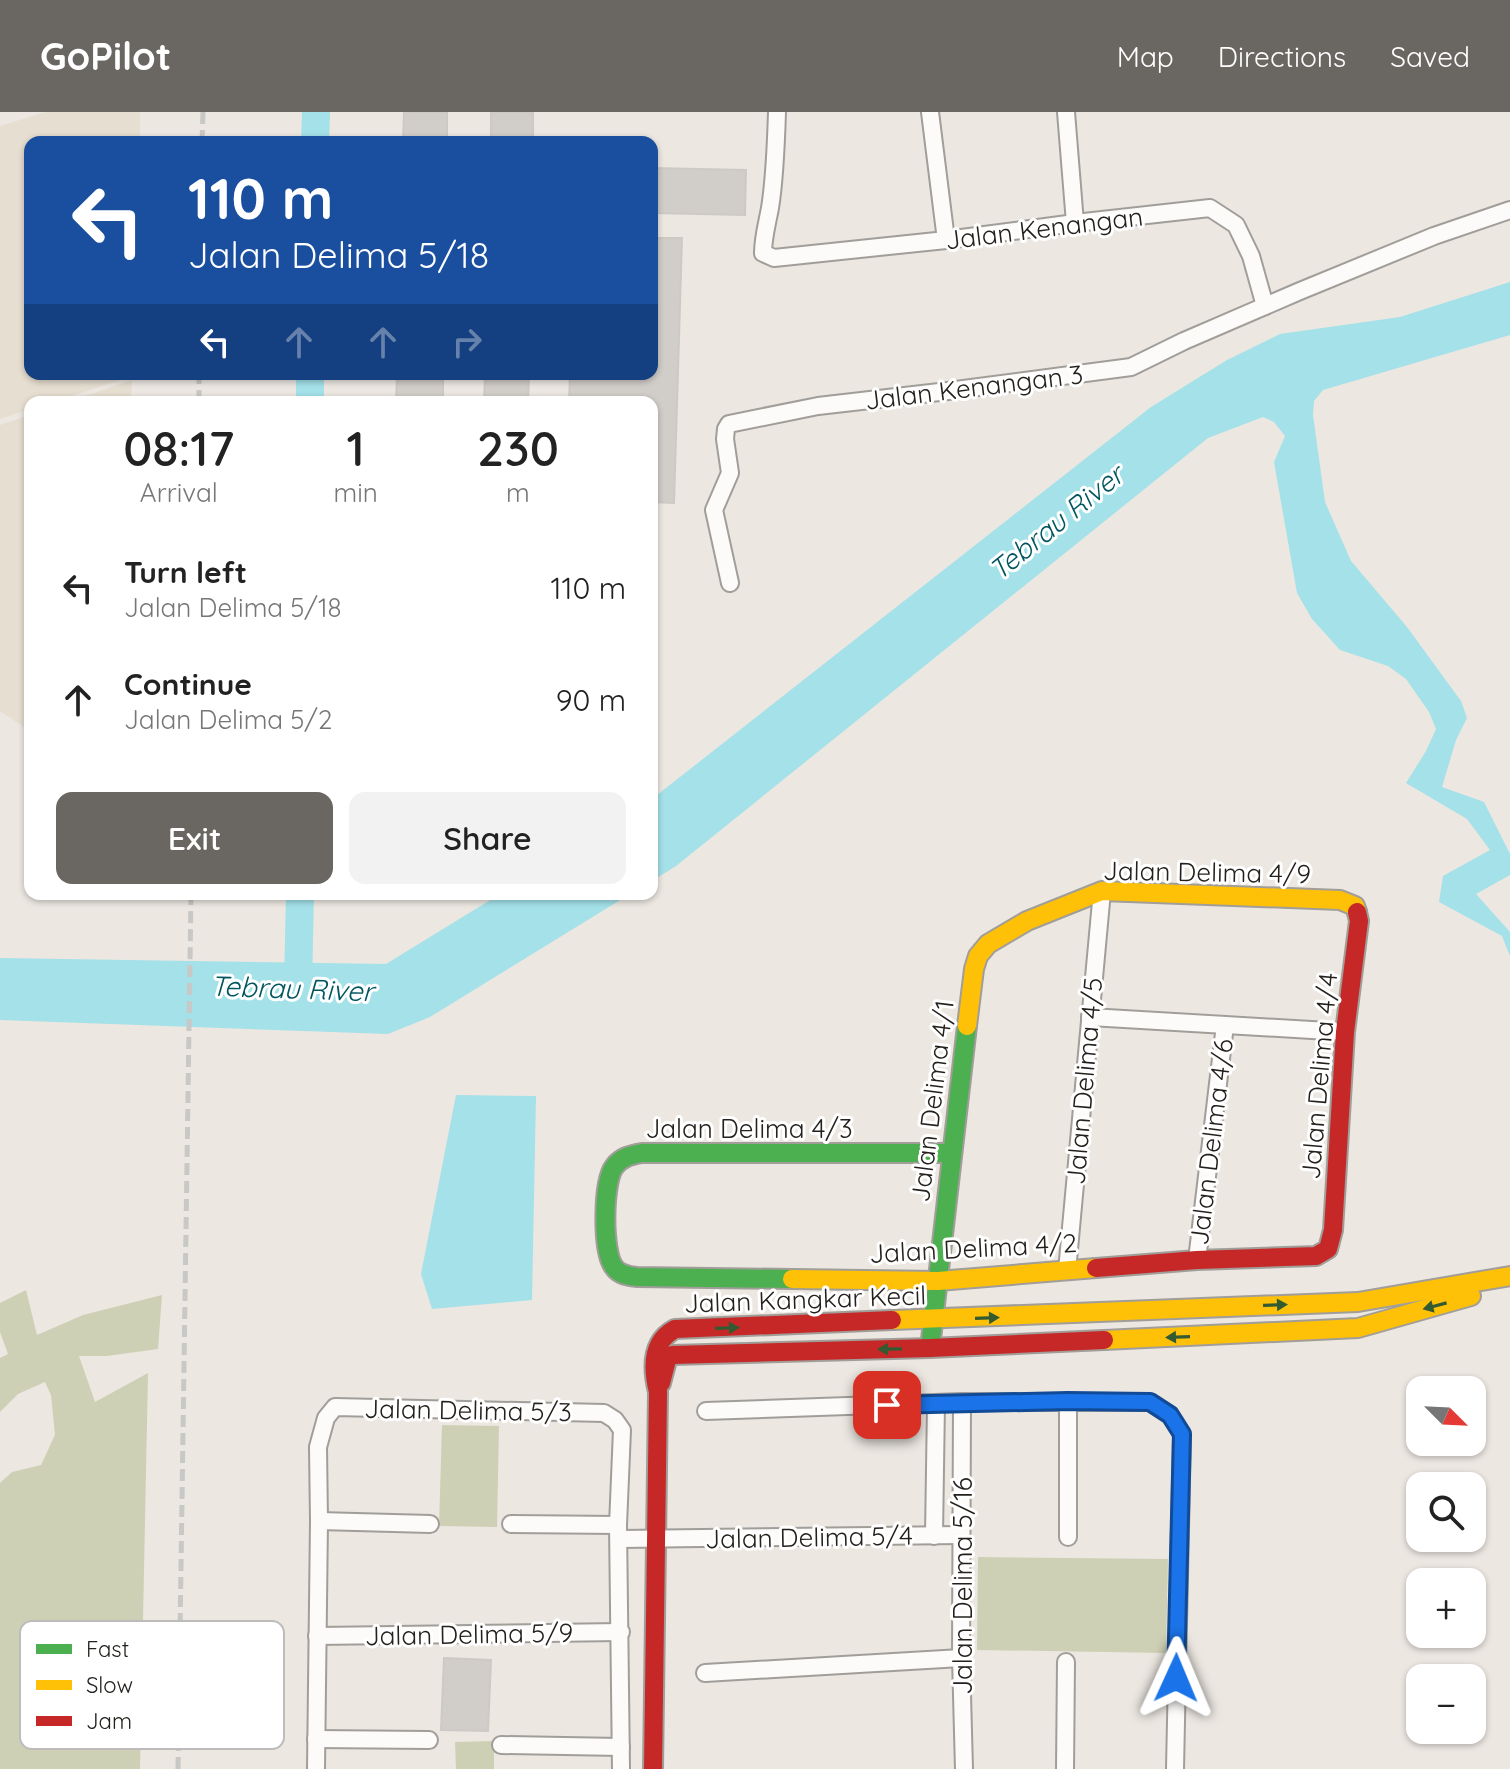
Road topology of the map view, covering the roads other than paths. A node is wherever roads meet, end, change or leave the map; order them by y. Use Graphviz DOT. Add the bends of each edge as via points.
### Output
graph roads {
  1 [pos="777,112"];
  2 [pos="930,112"];
  3 [pos="1066,112"];
  4 [pos="1510,210"];
  5 [pos="1075,223"];
  6 [pos="946,240"];
  7 [pos="1265,306"];
  8 [pos="730,583"];
  9 [pos="1102,891"];
  10 [pos="1355,906"];
  11 [pos="978,956"];
  12 [pos="1090,1017"];
  13 [pos="1225,1025"];
  14 [pos="1345,1032"];
  15 [pos="952,1153"];
  16 [pos="1328,1249"];
  17 [pos="1197,1260"];
  18 [pos="1067,1271"];
  19 [pos="620,1273"];
  20 [pos="1510,1276"];
  21 [pos="938,1281"];
  22 [pos="1510,1286"];
  23 [pos="934,1320"];
  24 [pos="930,1348"];
  25 [pos="658,1392"];
  26 [pos="1068,1401"];
  27 [pos="962,1402"];
  28 [pos="936,1403"];
  29 [pos="706,1411"];
  30 [pos="319,1521"];
  31 [pos="430,1524"];
  32 [pos="511,1524"];
  33 [pos="619,1532"];
  34 [pos="961,1535"];
  35 [pos="934,1536"];
  36 [pos="1068,1537"];
  37 [pos="657,1538"];
  38 [pos="621,1632"];
  39 [pos="317,1636"];
  40 [pos="961,1658"];
  41 [pos="1066,1662"];
  42 [pos="705,1673"];
  43 [pos="316,1739"];
  44 [pos="429,1740"];
  45 [pos="501,1745"];
  46 [pos="621,1747"];
  47 [pos="316,1769"];
  48 [pos="621,1769"];
  49 [pos="653,1769"];
  50 [pos="964,1769"];
  51 [pos="1065,1769"];
  52 [pos="1175,1769"];
  1 -- 6 [label="street, Jalan Kenangan" via="763,253 774,258"];
  2 -- 6 [label="street"];
  3 -- 5 [label="street"];
  4 -- 7 [label="street"];
  5 -- 6 [label="street, Jalan Kenangan"];
  5 -- 7 [label="street, Jalan Kenangan" via="1210,208 1236,225"];
  7 -- 8 [label="street, Jalan Kenangan 3" via="1131,367 818,406 729,424 730,473 714,510"];
  9 -- 10 [label="street, Jalan Delima 4/9" via="1340,900"];
  9 -- 11 [label="street, Jalan Delima 4/9" via="1027,921"];
  9 -- 12 [label="street, Jalan Delima 4/5"];
  10 -- 14 [label="street, Jalan Delima 4/4" via="1359,921"];
  11 -- 15 [label="street, Jalan Delima 4/1"];
  12 -- 13 [label="street"];
  12 -- 18 [label="street, Jalan Delima 4/5"];
  13 -- 14 [label="street"];
  13 -- 17 [label="street, Jalan Delima 4/6"];
  14 -- 16 [label="street, Jalan Delima 4/4"];
  15 -- 19 [label="street, Jalan Delima 4/3" via="630,1155 619,1160 609,1177 606,1212 611,1264"];
  15 -- 21 [label="street, Jalan Delima 4/1"];
  16 -- 17 [label="street, Jalan Delima 4/2" via="1316,1256"];
  17 -- 18 [label="street, Jalan Delima 4/2"];
  18 -- 21 [label="street, Jalan Delima 4/2"];
  19 -- 21 [label="street, Jalan Delima 4/2"];
  23 -- 20 [label="street, Jalan Kangkar Kecil, one-way" via="1358,1302"];
  21 -- 23 [label="street, Jalan Delima 4/1"];
  22 -- 24 [label="street, Jalan Kangkar Kecil, one-way" via="1358,1328"];
  23 -- 24 [label="street, Jalan Delima 4/1"];
  25 -- 23 [label="street, Jalan Kangkar Kecil, one-way" via="657,1346 675,1329"];
  24 -- 25 [label="street, Jalan Kangkar Kecil, one-way" via="672,1355"];
  25 -- 37 [label="street"];
  26 -- 27 [label="street"];
  26 -- 36 [label="street"];
  26 -- 52 [label="street" via="1150,1402 1170,1415 1182,1434"];
  27 -- 28 [label="street"];
  27 -- 34 [label="street, Jalan Delima 5/16"];
  28 -- 29 [label="street"];
  28 -- 35 [label="street, Jalan Delima 5/16"];
  30 -- 31 [label="street"];
  30 -- 33 [label="street, Jalan Delima 5/3" via="318,1447 335,1407 604,1413 622,1430"];
  30 -- 39 [label="street, Jalan Delima 5/3"];
  32 -- 33 [label="street, Jalan Delima 5/4"];
  33 -- 37 [label="street, Jalan Delima 5/4"];
  33 -- 38 [label="street, Jalan Delima 5/3"];
  34 -- 35 [label="street, Jalan Delima 5/4"];
  34 -- 40 [label="street, Jalan Delima 5/16"];
  35 -- 37 [label="street, Jalan Delima 5/4"];
  37 -- 49 [label="street"];
  38 -- 39 [label="street, Jalan Delima 5/9"];
  38 -- 46 [label="street, Jalan Delima 5/3"];
  39 -- 43 [label="street, Jalan Delima 5/3"];
  40 -- 42 [label="street"];
  40 -- 50 [label="street, Jalan Delima 5/16"];
  41 -- 51 [label="street"];
  43 -- 44 [label="street"];
  43 -- 47 [label="street, Jalan Delima 5/3"];
  45 -- 46 [label="street"];
  46 -- 48 [label="street, Jalan Delima 5/3"];
}
